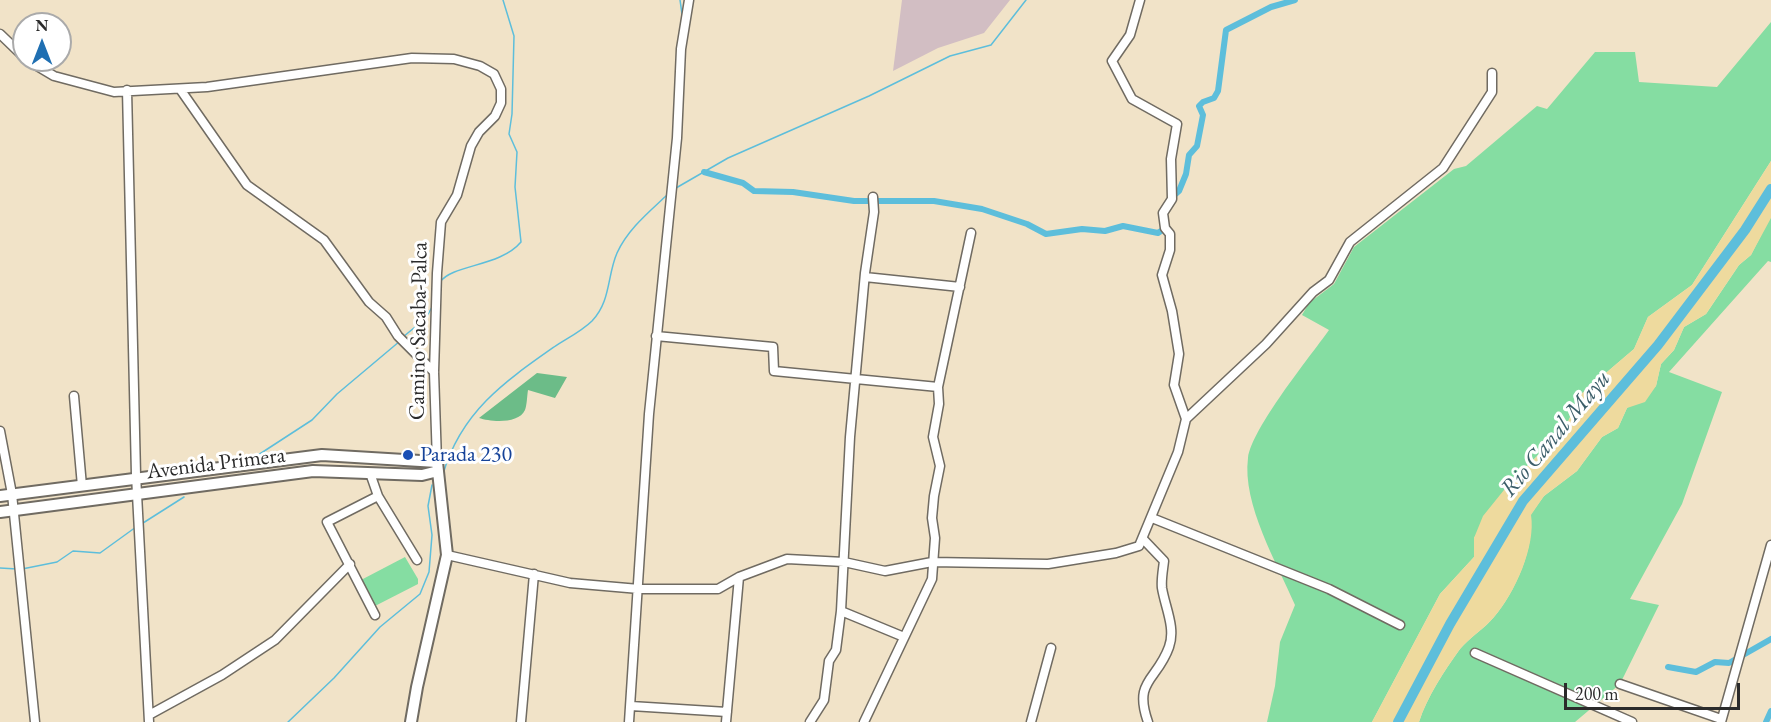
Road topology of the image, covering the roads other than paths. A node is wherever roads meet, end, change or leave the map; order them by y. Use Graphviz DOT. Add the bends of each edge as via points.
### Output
graph roads {
  1 [pos="689,0"];
  2 [pos="1140,0"];
  3 [pos="0,34"];
  4 [pos="12,46"];
  5 [pos="47,72"];
  6 [pos="1492,73"];
  7 [pos="180,89"];
  8 [pos="127,90"];
  9 [pos="873,196"];
  10 [pos="971,233"];
  11 [pos="865,277"];
  12 [pos="960,287"];
  13 [pos="656,336"];
  14 [pos="434,372"];
  15 [pos="856,378"];
  16 [pos="938,387"];
  17 [pos="74,396"];
  18 [pos="1186,419"];
  19 [pos="0,431"];
  20 [pos="437,466"];
  21 [pos="370,473"];
  22 [pos="137,480"];
  23 [pos="82,486"];
  24 [pos="138,493"];
  25 [pos="6,495"];
  26 [pos="378,496"];
  27 [pos="13,511"];
  28 [pos="0,512"];
  29 [pos="1152,518"];
  30 [pos="1143,539"];
  31 [pos="1771,546"];
  32 [pos="447,555"];
  33 [pos="417,560"];
  34 [pos="844,562"];
  35 [pos="932,562"];
  36 [pos="350,564"];
  37 [pos="534,574"];
  38 [pos="739,577"];
  39 [pos="639,589"];
  40 [pos="841,611"];
  41 [pos="375,615"];
  42 [pos="1400,626"];
  43 [pos="904,637"];
  44 [pos="1052,648"];
  45 [pos="1474,653"];
  46 [pos="1620,684"];
  47 [pos="631,706"];
  48 [pos="727,712"];
  49 [pos="149,718"];
  50 [pos="1721,721"];
  51 [pos="35,722"];
  52 [pos="411,722"];
  53 [pos="521,722"];
  54 [pos="629,722"];
  55 [pos="726,722"];
  56 [pos="810,722"];
  57 [pos="864,722"];
  58 [pos="1030,722"];
  59 [pos="1148,722"];
  60 [pos="1632,722"];
  1 -- 13 [label="street" via="681,50 677,138"];
  2 -- 18 [label="street" via="1130,35 1112,61 1132,99 1177,124 1171,159 1172,199 1163,213 1170,250 1162,275 1179,354 1174,386"];
  3 -- 4 [label="street"];
  5 -- 8 [label="street, Camino Sacaba-Palca" via="114,92"];
  6 -- 18 [label="street" via="1492,92 1443,168 1350,242 1329,280"];
  7 -- 8 [label="street, Camino Sacaba-Palca"];
  7 -- 14 [label="street" via="248,185 324,240 369,302"];
  7 -- 14 [label="street, Camino Sacaba-Palca" via="412,58 454,59 494,74 501,89 501,103 471,146 457,195 441,222"];
  8 -- 22 [label="street"];
  9 -- 11 [label="street"];
  10 -- 12 [label="street"];
  11 -- 12 [label="street"];
  11 -- 15 [label="street"];
  12 -- 16 [label="street"];
  13 -- 15 [label="street" via="773,346 774,371"];
  13 -- 39 [label="street"];
  14 -- 20 [label="street, Camino Sacaba-Palca"];
  15 -- 16 [label="street"];
  15 -- 34 [label="street"];
  16 -- 35 [label="street" via="933,437 940,466 932,518"];
  17 -- 23 [label="street"];
  18 -- 29 [label="street" via="1179,452"];
  19 -- 25 [label="street"];
  20 -- 21 [label="main road, Avenida Primera" via="422,475"];
  20 -- 22 [label="main road, Avenida Primera" via="322,455"];
  20 -- 32 [label="main road, Camino Sacaba-Palca"];
  21 -- 24 [label="main road, Avenida Primera" via="313,471"];
  21 -- 26 [label="street"];
  22 -- 23 [label="main road, Avenida Primera"];
  22 -- 24 [label="street"];
  23 -- 25 [label="main road, Avenida Primera"];
  24 -- 27 [label="main road, Avenida Primera"];
  24 -- 49 [label="street"];
  25 -- 27 [label="street"];
  26 -- 33 [label="street"];
  26 -- 36 [label="street" via="327,522"];
  27 -- 28 [label="main road, Avenida Primera"];
  27 -- 51 [label="street"];
  29 -- 30 [label="street"];
  29 -- 42 [label="street" via="1329,589"];
  30 -- 35 [label="street" via="1139,546 1116,553 1048,564"];
  30 -- 59 [label="street" via="1164,561 1162,586 1171,626 1170,647 1146,684 1140,702"];
  31 -- 50 [label="street"];
  32 -- 37 [label="street"];
  32 -- 52 [label="main road, Camino Sacaba-Palca"];
  34 -- 35 [label="street" via="885,571"];
  34 -- 38 [label="street" via="786,560"];
  34 -- 40 [label="street"];
  35 -- 43 [label="street" via="932,579"];
  36 -- 41 [label="street"];
  36 -- 49 [label="street" via="275,640"];
  37 -- 39 [label="street" via="570,583"];
  37 -- 53 [label="street"];
  38 -- 39 [label="street" via="718,589"];
  38 -- 48 [label="street"];
  39 -- 47 [label="street"];
  40 -- 43 [label="street"];
  40 -- 56 [label="street" via="824,700"];
  43 -- 57 [label="street"];
  44 -- 58 [label="street"];
  45 -- 60 [label="street"];
  46 -- 50 [label="street"];
  47 -- 48 [label="street"];
  47 -- 54 [label="street"];
  48 -- 55 [label="street"];
}
